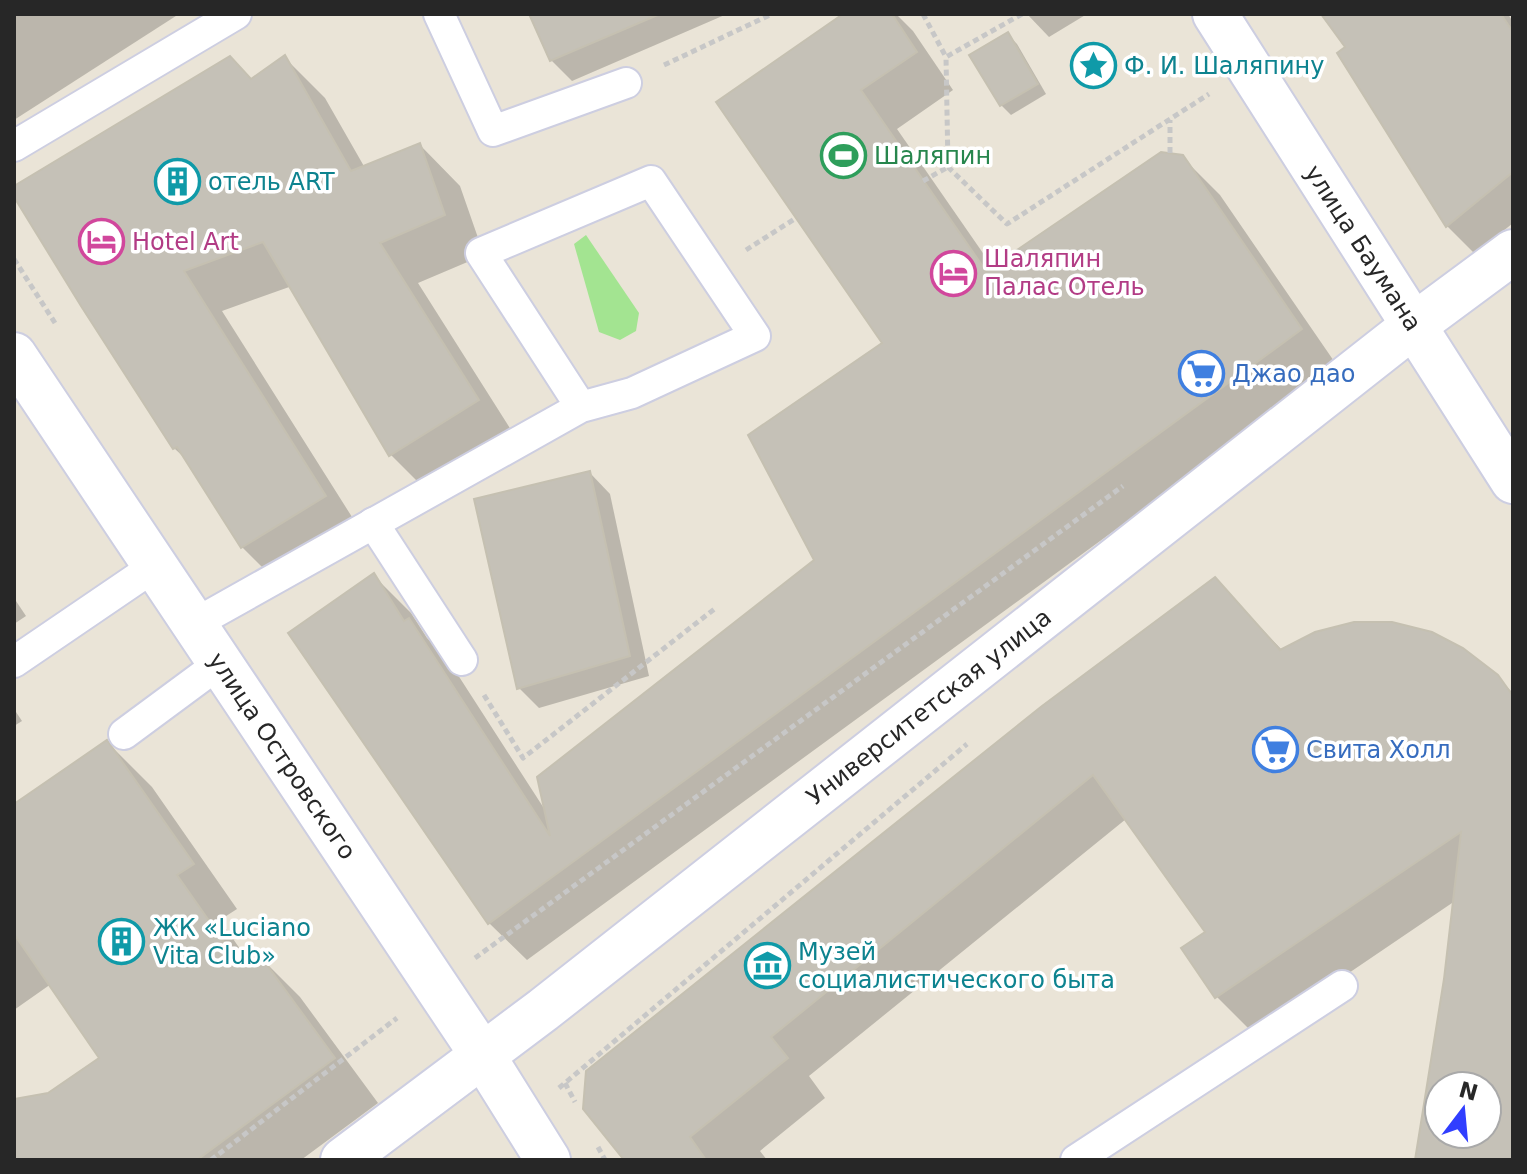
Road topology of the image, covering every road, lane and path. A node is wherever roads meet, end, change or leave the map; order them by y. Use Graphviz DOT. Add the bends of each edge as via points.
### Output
graph roads {
  1 [pos="236,14"];
  2 [pos="439,14"];
  3 [pos="772,14"];
  4 [pos="923,14"];
  5 [pos="1022,14"];
  6 [pos="1215,14"];
  7 [pos="946,57"];
  8 [pos="1249,68"];
  9 [pos="626,83"];
  10 [pos="1170,119"];
  11 [pos="14,146"];
  12 [pos="1170,153"];
  13 [pos="948,167"];
  14 [pos="923,181"];
  15 [pos="796,218"];
  16 [pos="1513,252"];
  17 [pos="713,272"];
  18 [pos="1413,326"];
  19 [pos="14,355"];
  20 [pos="581,407"];
  21 [pos="1133,479"];
  22 [pos="1513,481"];
  23 [pos="373,523"];
  24 [pos="155,566"];
  25 [pos="717,607"];
  26 [pos="194,624"];
  27 [pos="462,660"];
  28 [pos="14,662"];
  29 [pos="220,663"];
  30 [pos="124,734"];
  31 [pos="967,744"];
  32 [pos="1342,986"];
  33 [pos="437,987"];
  34 [pos="483,1056"];
  35 [pos="537,1144"];
  36 [pos="211,1160"];
  37 [pos="343,1160"];
  38 [pos="1076,1160"];
  1 -- 11 [label="lane"];
  2 -- 9 [label="lane" via="493,131"];
  3 -- 9 [label="path"];
  4 -- 7 [label="path"];
  5 -- 7 [label="path"];
  6 -- 8 [label="street, улица Баумана"];
  7 -- 13 [label="path"];
  8 -- 10 [label="path"];
  8 -- 18 [label="street, улица Баумана"];
  10 -- 12 [label="path"];
  10 -- 13 [label="path" via="1007,224"];
  13 -- 14 [label="path"];
  15 -- 17 [label="path"];
  16 -- 18 [label="street, Университетская улица"];
  17 -- 20 [label="lane" via="755,336 632,393"];
  17 -- 20 [label="lane" via="651,181 481,253"];
  18 -- 22 [label="street, улица Баумана"];
  18 -- 34 [label="street, Университетская улица"];
  19 -- 24 [label="street, улица Островского"];
  20 -- 23 [label="lane"];
  21 -- 33 [label="path"];
  23 -- 26 [label="lane"];
  23 -- 27 [label="lane"];
  24 -- 26 [label="street, улица Островского"];
  24 -- 28 [label="lane"];
  25 -- 27 [label="path" via="523,758"];
  26 -- 29 [label="street, улица Островского"];
  29 -- 30 [label="lane"];
  29 -- 33 [label="street, улица Островского"];
  31 -- 35 [label="path" via="564,1082"];
  32 -- 38 [label="lane"];
  33 -- 34 [label="street, улица Островского"];
  33 -- 36 [label="path"];
  34 -- 35 [label="street, улица Островского"];
  34 -- 37 [label="street, Университетская улица"];
}
